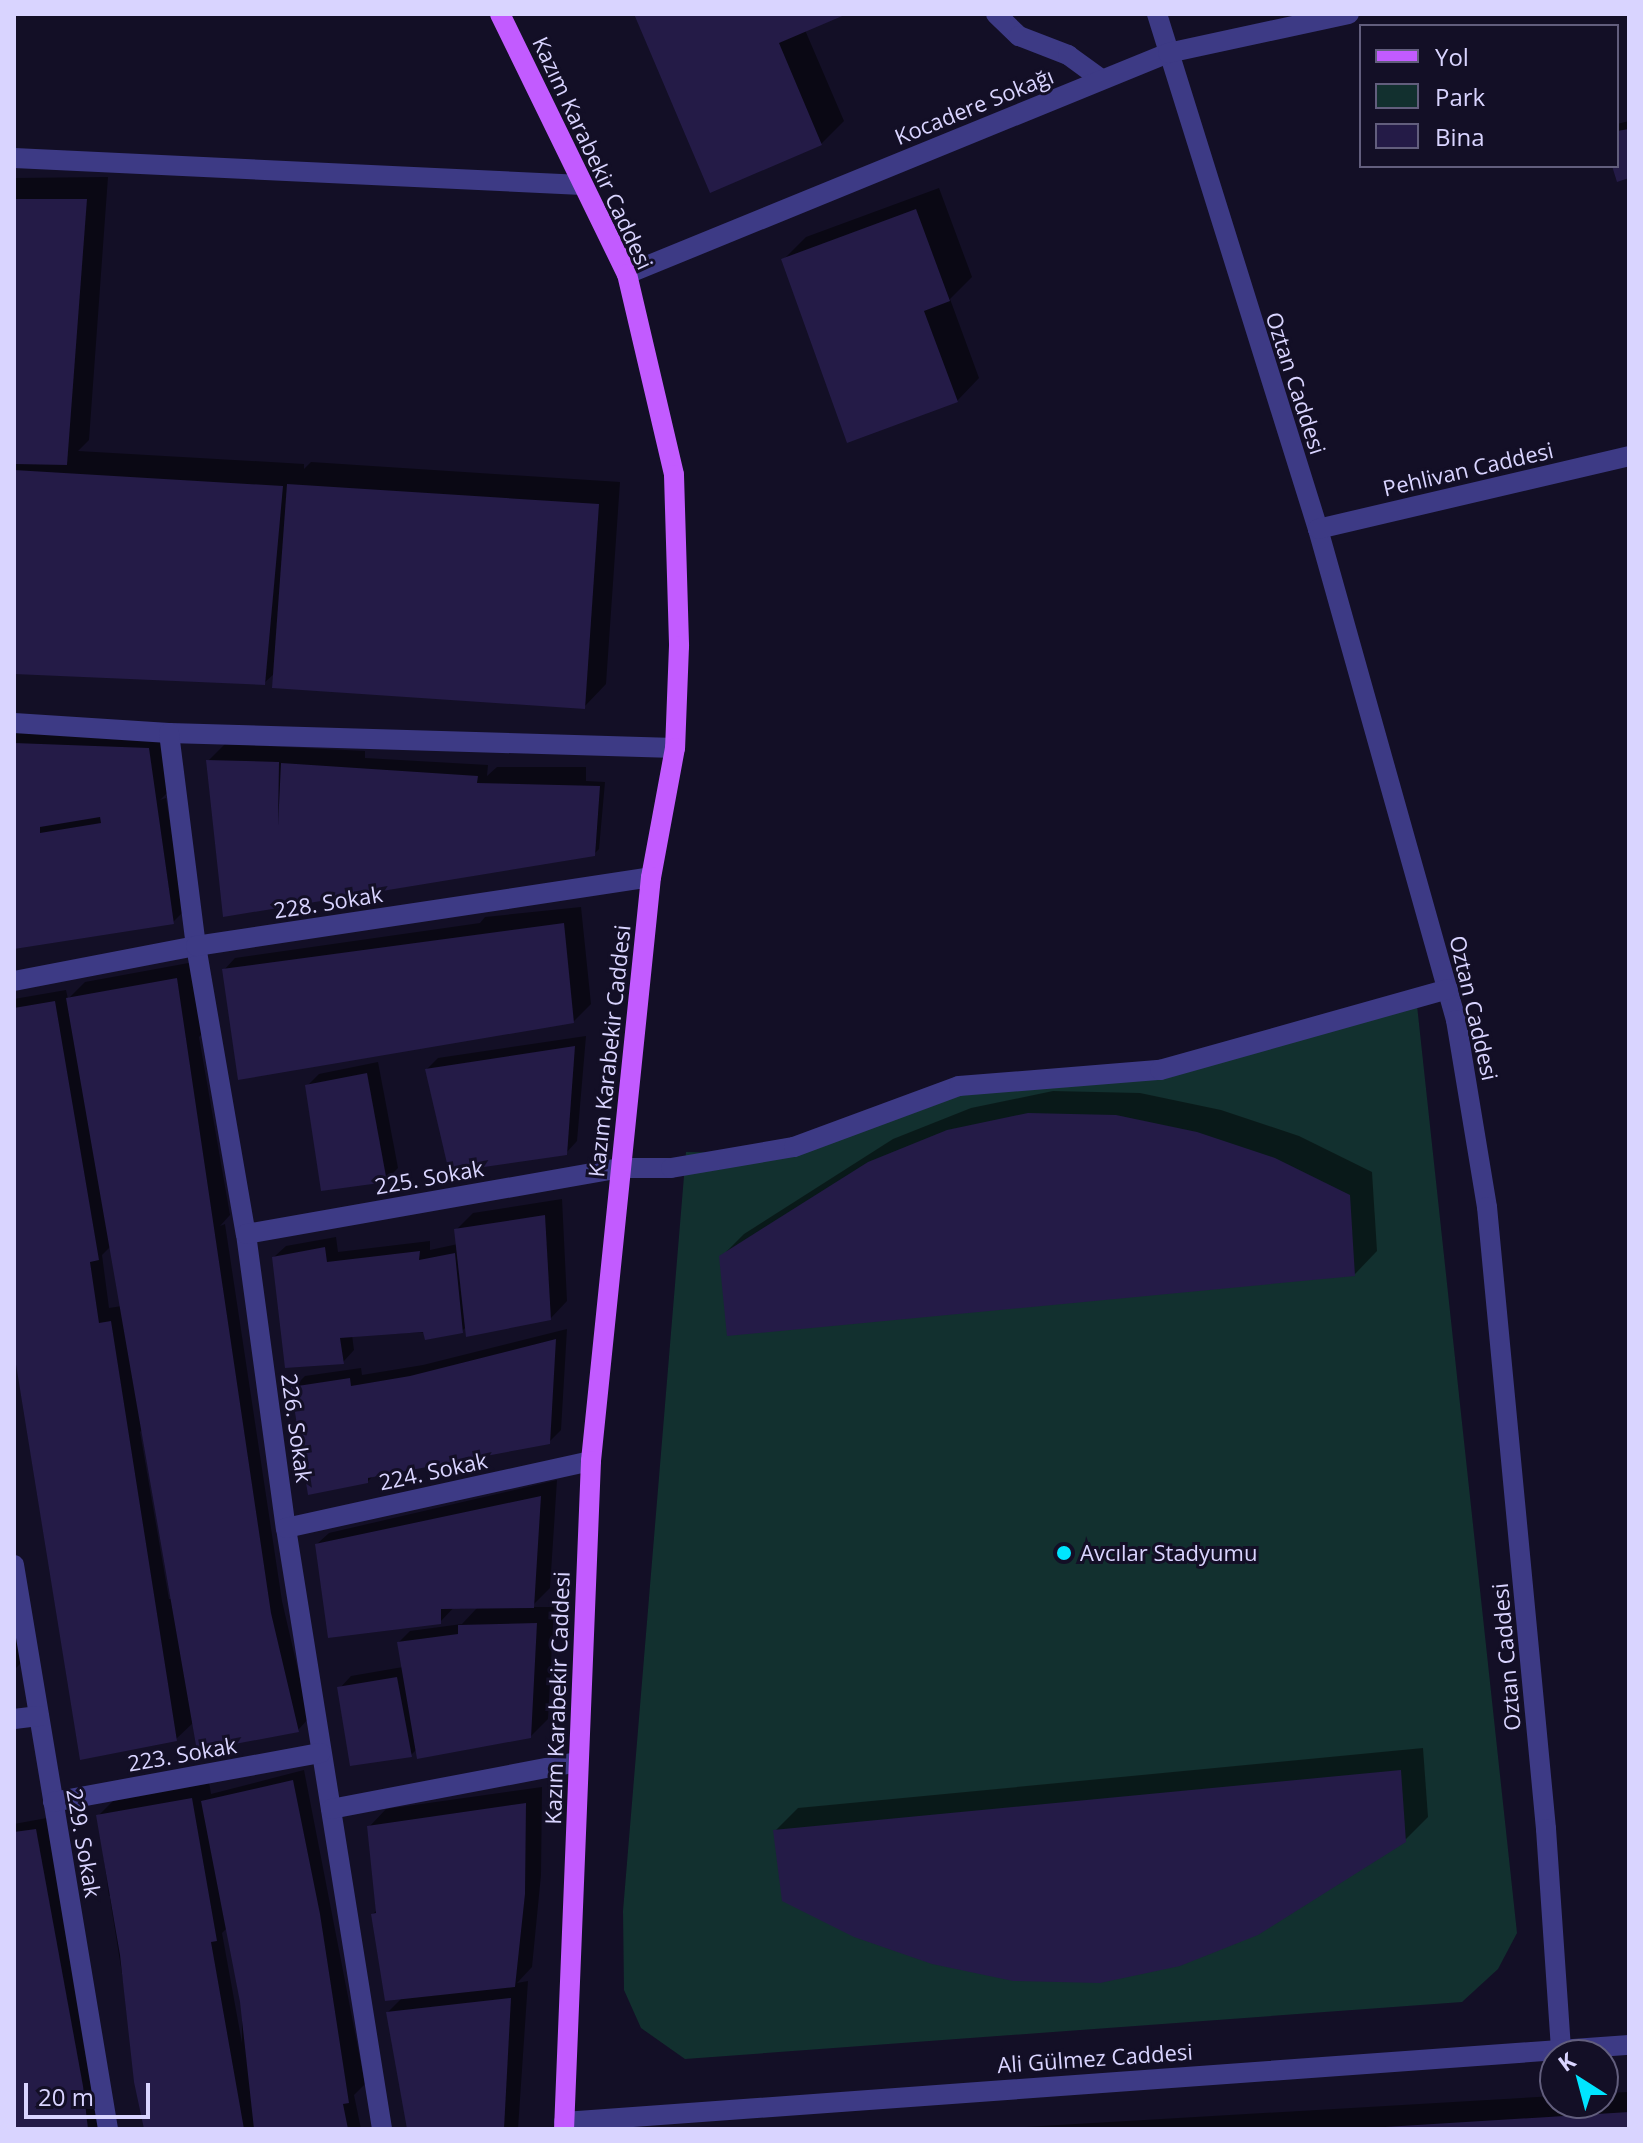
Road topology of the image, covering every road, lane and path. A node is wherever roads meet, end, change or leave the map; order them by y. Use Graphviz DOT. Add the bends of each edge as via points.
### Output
graph roads {
  1 [pos="500,14"];
  2 [pos="996,14"];
  3 [pos="1157,14"];
  4 [pos="1349,14"];
  5 [pos="1168,53"];
  6 [pos="1101,79"];
  7 [pos="14,158"];
  8 [pos="582,185"];
  9 [pos="627,274"];
  10 [pos="1629,456"];
  11 [pos="1318,529"];
  12 [pos="14,723"];
  13 [pos="169,733"];
  14 [pos="675,748"];
  15 [pos="651,877"];
  16 [pos="196,946"];
  17 [pos="14,981"];
  18 [pos="1448,989"];
  19 [pos="621,1168"];
  20 [pos="246,1234"];
  21 [pos="591,1461"];
  22 [pos="286,1528"];
  23 [pos="14,1565"];
  24 [pos="39,1716"];
  25 [pos="14,1719"];
  26 [pos="321,1753"];
  27 [pos="577,1762"];
  28 [pos="53,1802"];
  29 [pos="331,1809"];
  30 [pos="1560,2039"];
  31 [pos="1539,2049"];
  32 [pos="564,2126"];
  33 [pos="108,2129"];
  34 [pos="382,2129"];
  1 -- 8 [label="main road, Kazım Karabekir Caddesi"];
  2 -- 6 [label="street" via="1019,36 1068,55"];
  3 -- 5 [label="street, Oztan Caddesi"];
  4 -- 5 [label="street, Kocadere Sokağı"];
  5 -- 6 [label="street, Kocadere Sokağı"];
  5 -- 11 [label="street, Oztan Caddesi"];
  6 -- 9 [label="street, Kocadere Sokağı"];
  7 -- 8 [label="street"];
  8 -- 9 [label="main road, Kazım Karabekir Caddesi"];
  9 -- 14 [label="main road, Kazım Karabekir Caddesi" via="674,475 679,646"];
  10 -- 11 [label="street, Pehlivan Caddesi"];
  11 -- 18 [label="street, Oztan Caddesi"];
  12 -- 13 [label="street"];
  13 -- 14 [label="street"];
  13 -- 16 [label="street, 226. Sokak"];
  14 -- 15 [label="main road, Kazım Karabekir Caddesi"];
  15 -- 16 [label="street, 228. Sokak"];
  15 -- 19 [label="main road, Kazım Karabekir Caddesi"];
  16 -- 17 [label="street, 228. Sokak"];
  16 -- 20 [label="street, 226. Sokak"];
  18 -- 19 [label="street, 225. Sokak" via="1160,1070 959,1086 794,1147 671,1168"];
  18 -- 30 [label="street, Oztan Caddesi" via="1487,1207 1546,1829"];
  19 -- 20 [label="street, 225. Sokak"];
  19 -- 21 [label="main road, Kazım Karabekir Caddesi"];
  20 -- 22 [label="street, 226. Sokak"];
  21 -- 22 [label="street, 224. Sokak"];
  21 -- 27 [label="main road, Kazım Karabekir Caddesi"];
  22 -- 26 [label="street, 226. Sokak"];
  23 -- 24 [label="street, 229. Sokak"];
  24 -- 25 [label="street"];
  24 -- 28 [label="street, 229. Sokak"];
  26 -- 28 [label="street, 223. Sokak"];
  26 -- 29 [label="street, 226. Sokak"];
  27 -- 29 [label="street"];
  27 -- 32 [label="main road, Kazım Karabekir Caddesi"];
  28 -- 33 [label="street, 229. Sokak"];
  29 -- 34 [label="street, 226. Sokak"];
  31 -- 32 [label="street, Ali Gülmez Caddesi"];
}
